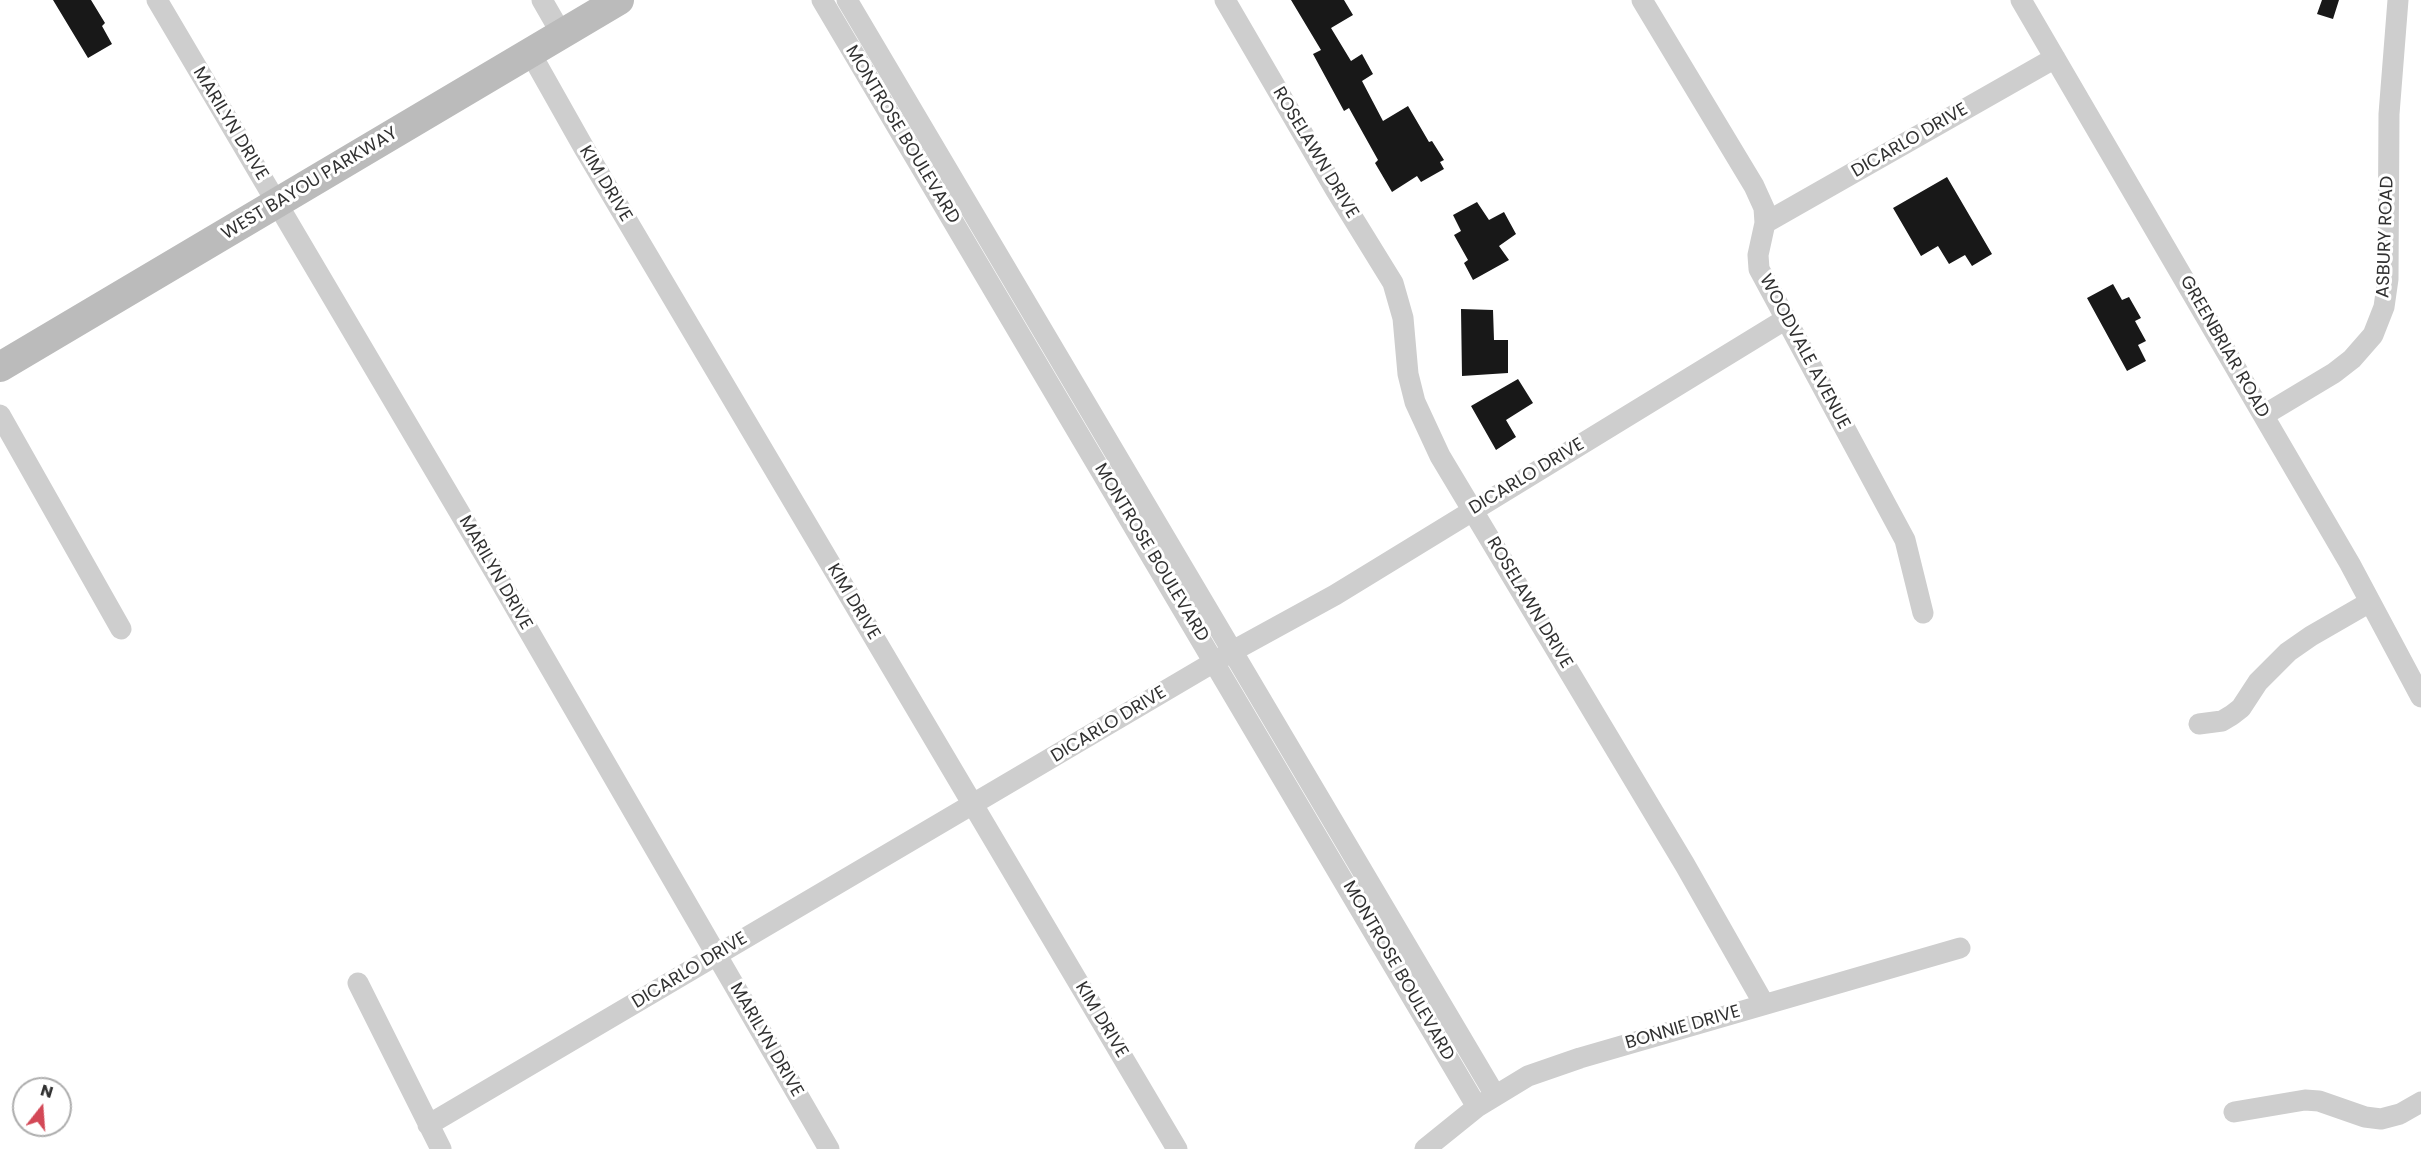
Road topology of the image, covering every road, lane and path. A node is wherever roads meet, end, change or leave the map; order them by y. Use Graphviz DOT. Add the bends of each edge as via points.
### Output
graph roads {
  1 [pos="157,0"];
  2 [pos="542,0"];
  3 [pos="619,0"];
  4 [pos="822,0"];
  5 [pos="847,0"];
  6 [pos="1225,0"];
  7 [pos="1642,0"];
  8 [pos="2021,0"];
  9 [pos="2398,0"];
  10 [pos="561,33"];
  11 [pos="531,54"];
  12 [pos="2055,58"];
  13 [pos="277,203"];
  14 [pos="1765,223"];
  15 [pos="1786,320"];
  16 [pos="0,367"];
  17 [pos="0,415"];
  18 [pos="2264,415"];
  19 [pos="1473,509"];
  20 [pos="2370,602"];
  21 [pos="1923,613"];
  22 [pos="121,629"];
  23 [pos="1223,657"];
  24 [pos="2421,697"];
  25 [pos="2199,724"];
  26 [pos="974,805"];
  27 [pos="1960,948"];
  28 [pos="717,955"];
  29 [pos="358,983"];
  30 [pos="1764,1004"];
  31 [pos="1496,1095"];
  32 [pos="2421,1102"];
  33 [pos="1477,1107"];
  34 [pos="2234,1112"];
  35 [pos="428,1125"];
  36 [pos="441,1149"];
  37 [pos="829,1149"];
  38 [pos="1177,1149"];
  39 [pos="1425,1149"];
  1 -- 13 [label="street, MARILYN DRIVE"];
  2 -- 10 [label="street"];
  3 -- 10 [label="street, WEST BAYOU PARKWAY"];
  4 -- 23 [label="street, MONTROSE BOULEVARD"];
  5 -- 23 [label="street, MONTROSE BOULEVARD"];
  6 -- 19 [label="street, ROSELAWN DRIVE" via="1393,283 1403,318 1415,402 1440,456"];
  7 -- 14 [label="street, WOODVALE AVENUE" via="1754,186 1764,208"];
  8 -- 12 [label="street, GREENBRIAR ROAD"];
  9 -- 18 [label="street, ASBURY ROAD" via="2389,114 2388,279 2384,307 2373,335 2352,359"];
  10 -- 11 [label="street, WEST BAYOU PARKWAY"];
  11 -- 13 [label="street, WEST BAYOU PARKWAY"];
  11 -- 26 [label="street, KIM DRIVE"];
  12 -- 14 [label="street, DICARLO DRIVE"];
  12 -- 18 [label="street, GREENBRIAR ROAD"];
  13 -- 16 [label="street, WEST BAYOU PARKWAY"];
  13 -- 28 [label="street, MARILYN DRIVE"];
  14 -- 15 [label="street, WOODVALE AVENUE" via="1757,262"];
  15 -- 19 [label="street, DICARLO DRIVE"];
  15 -- 21 [label="street, WOODVALE AVENUE" via="1905,540"];
  17 -- 22 [label="street"];
  18 -- 20 [label="street, GREENBRIAR ROAD"];
  19 -- 23 [label="street, DICARLO DRIVE"];
  19 -- 30 [label="street, ROSELAWN DRIVE"];
  20 -- 24 [label="street, GREENBRIAR ROAD"];
  20 -- 25 [label="street" via="2288,652 2232,715 2222,721"];
  23 -- 26 [label="street, DICARLO DRIVE"];
  23 -- 31 [label="street, MONTROSE BOULEVARD"];
  23 -- 33 [label="street, MONTROSE BOULEVARD"];
  26 -- 28 [label="street, DICARLO DRIVE"];
  26 -- 38 [label="street, KIM DRIVE"];
  27 -- 30 [label="street, BONNIE DRIVE"];
  28 -- 35 [label="street, DICARLO DRIVE"];
  28 -- 37 [label="street, MARILYN DRIVE"];
  29 -- 35 [label="street"];
  30 -- 31 [label="street, BONNIE DRIVE" via="1580,1058 1528,1076"];
  31 -- 33 [label="street, BONNIE DRIVE"];
  32 -- 34 [label="street" via="2381,1119 2305,1100"];
  33 -- 39 [label="street, BONNIE DRIVE"];
  35 -- 36 [label="street"];
}
